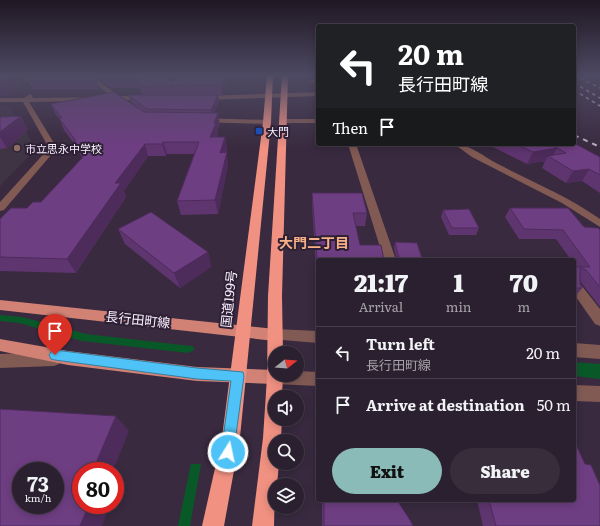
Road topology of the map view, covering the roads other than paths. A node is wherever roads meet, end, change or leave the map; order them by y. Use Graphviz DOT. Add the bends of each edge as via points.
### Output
graph roads {
  1 [pos="119,99"];
  2 [pos="0,100"];
  3 [pos="25,100"];
  4 [pos="68,100"];
  5 [pos="269,100"];
  6 [pos="284,100"];
  7 [pos="130,107"];
  8 [pos="192,120"];
  9 [pos="283,121"];
  10 [pos="267,122"];
  11 [pos="316,122"];
  12 [pos="353,146"];
  13 [pos="461,146"];
  14 [pos="0,208"];
  15 [pos="600,224"];
  16 [pos="389,258"];
  17 [pos="576,287"];
  18 [pos="0,305"];
  19 [pos="600,320"];
  20 [pos="242,332"];
  21 [pos="275,335"];
  22 [pos="316,337"];
  23 [pos="0,345"];
  24 [pos="275,346"];
  25 [pos="576,350"];
  26 [pos="600,352"];
  27 [pos="68,358"];
  28 [pos="0,361"];
  29 [pos="238,376"];
  30 [pos="268,377"];
  31 [pos="304,378"];
  32 [pos="316,379"];
  33 [pos="275,382"];
  34 [pos="576,393"];
  35 [pos="600,394"];
  36 [pos="213,526"];
  37 [pos="263,526"];
  1 -- 7 [label="street"];
  2 -- 3 [label="street"];
  3 -- 4 [label="street"];
  3 -- 14 [label="street" via="53,148"];
  5 -- 10 [label="highway, 国道199号"];
  6 -- 9 [label="highway"];
  8 -- 10 [label="street"];
  9 -- 11 [label="street"];
  9 -- 21 [label="highway"];
  10 -- 20 [label="highway, 国道199号"];
  12 -- 16 [label="street"];
  13 -- 15 [label="street" via="571,204"];
  17 -- 19 [label="street"];
  18 -- 20 [label="main road, 長行田町線"];
  20 -- 21 [label="main road, 長行田町線"];
  20 -- 29 [label="highway, 国道199号"];
  21 -- 22 [label="street"];
  21 -- 24 [label="highway"];
  23 -- 27 [label="main road"];
  25 -- 26 [label="street"];
  27 -- 28 [label="street"];
  27 -- 29 [label="main road" via="197,374"];
  29 -- 30 [label="main road"];
  29 -- 36 [label="highway, 国道199号" via="230,437"];
  31 -- 32 [label="street"];
  33 -- 37 [label="highway"];
  34 -- 35 [label="street"];
}
